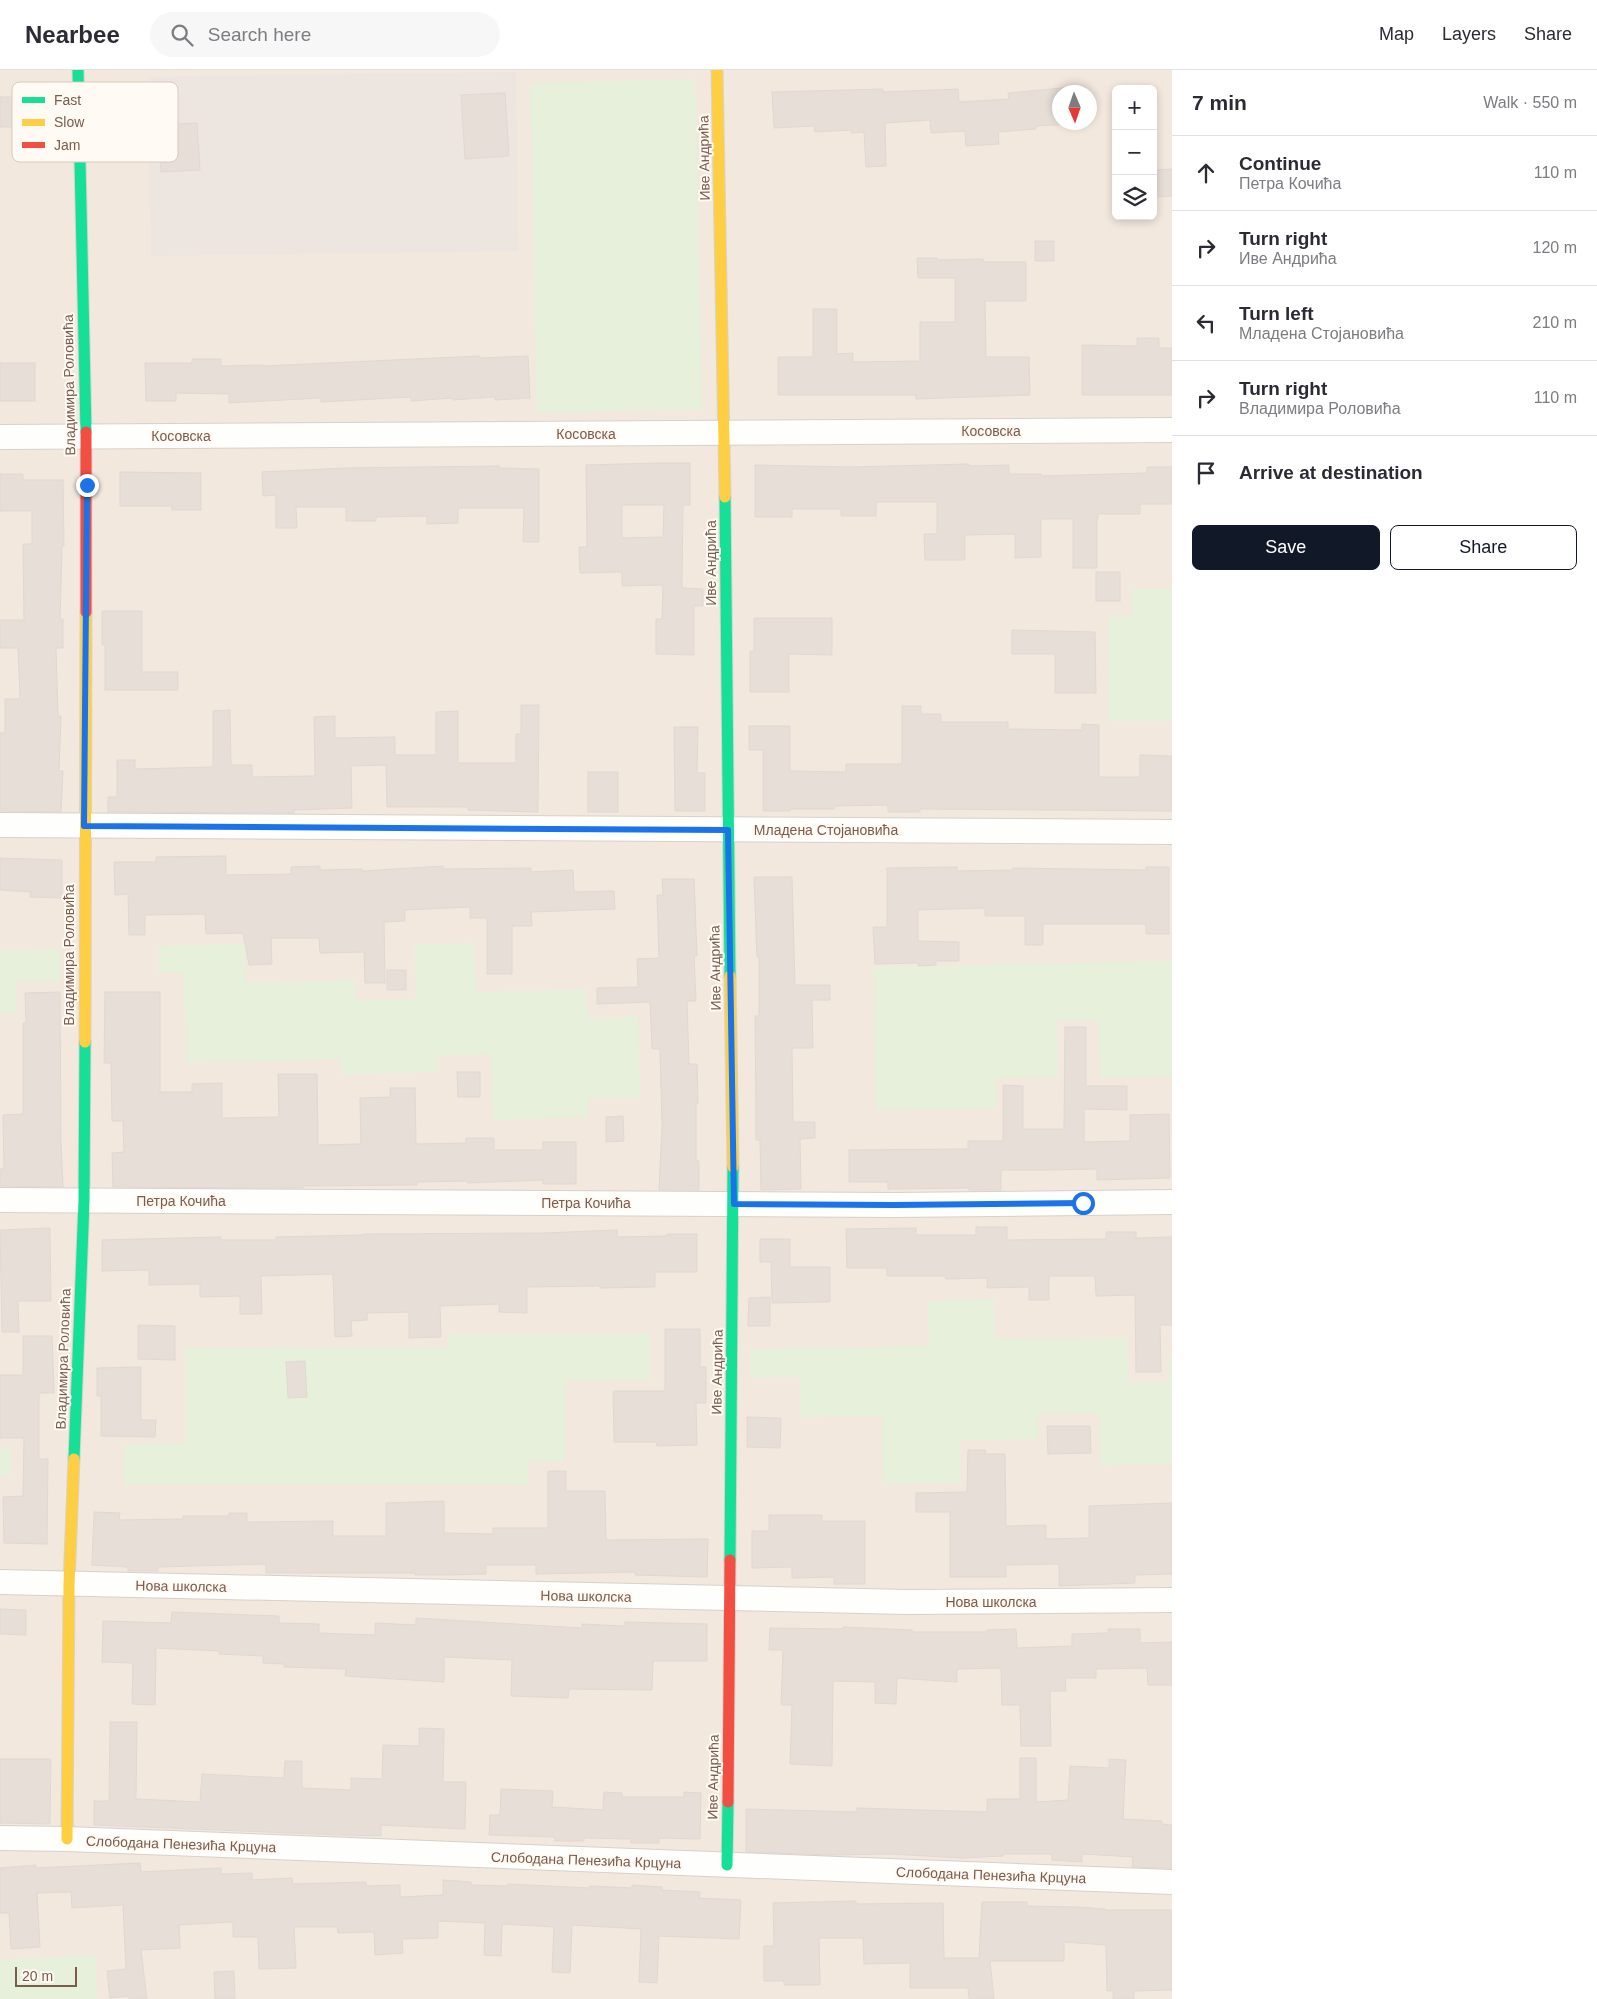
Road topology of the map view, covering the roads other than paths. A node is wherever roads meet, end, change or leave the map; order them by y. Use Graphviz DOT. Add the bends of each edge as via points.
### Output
graph roads {
  1 [pos="717,70"];
  2 [pos="80,162"];
  3 [pos="1172,430"];
  4 [pos="725,433"];
  5 [pos="0,437"];
  6 [pos="85,437"];
  7 [pos="0,825"];
  8 [pos="84,826"];
  9 [pos="728,830"];
  10 [pos="1172,832"];
  11 [pos="0,1200"];
  12 [pos="84,1201"];
  13 [pos="1172,1202"];
  14 [pos="734,1204"];
  15 [pos="0,1582"];
  16 [pos="68,1584"];
  17 [pos="730,1599"];
  18 [pos="1172,1600"];
  19 [pos="0,1838"];
  20 [pos="67,1839"];
  21 [pos="727,1865"];
  22 [pos="1172,1882"];
  1 -- 4 [label="street, Иве Андрића"];
  2 -- 6 [label="street, Владимира Роловића"];
  3 -- 4 [label="street, Косовска"];
  4 -- 6 [label="street, Косовска"];
  4 -- 9 [label="street, Иве Андрића"];
  5 -- 6 [label="street, Косовска"];
  6 -- 8 [label="street, Владимира Роловића"];
  7 -- 8 [label="street, Младена Стојановића"];
  8 -- 9 [label="street, Младена Стојановића"];
  8 -- 12 [label="street, Владимира Роловића"];
  9 -- 10 [label="street, Младена Стојановића"];
  9 -- 14 [label="street, Иве Андрића"];
  11 -- 12 [label="street, Петра Кочића"];
  12 -- 14 [label="street, Петра Кочића"];
  12 -- 16 [label="street, Владимира Роловића"];
  13 -- 14 [label="street, Петра Кочића"];
  14 -- 17 [label="street, Иве Андрића"];
  15 -- 16 [label="street, Нова школска"];
  16 -- 17 [label="street, Нова школска"];
  16 -- 20 [label="street, Владимира Роловића"];
  17 -- 18 [label="street, Нова школска" via="907,1602"];
  17 -- 21 [label="street, Иве Андрића"];
  19 -- 20 [label="street, Слободана Пенезића Крцуна"];
  20 -- 21 [label="street, Слободана Пенезића Крцуна"];
  21 -- 22 [label="street, Слободана Пенезића Крцуна"];
}
